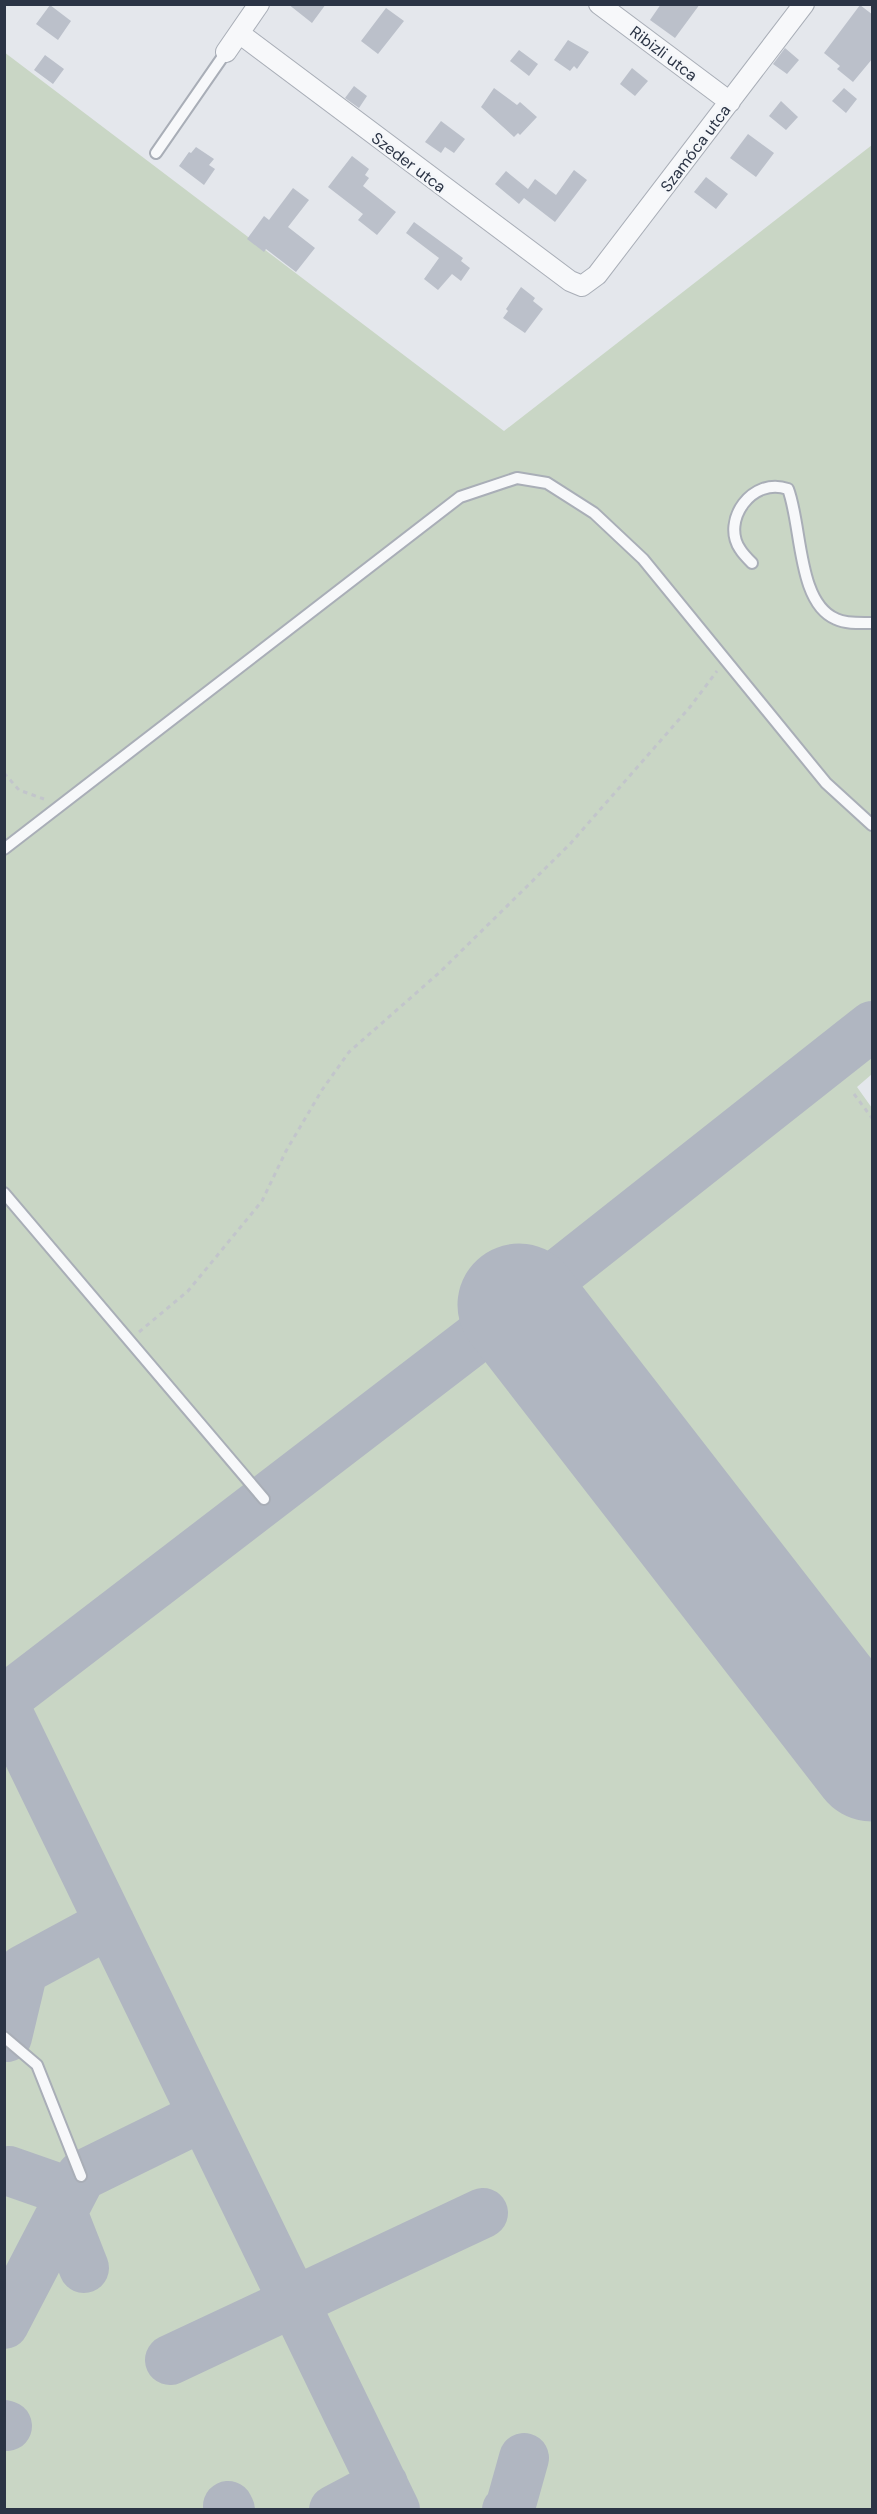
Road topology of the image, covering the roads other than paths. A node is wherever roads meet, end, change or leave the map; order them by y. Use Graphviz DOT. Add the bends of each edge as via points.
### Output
graph roads {
  1 [pos="259,4"];
  2 [pos="599,4"];
  3 [pos="804,4"];
  4 [pos="239,33"];
  5 [pos="226,52"];
  6 [pos="730,102"];
  7 [pos="156,153"];
  8 [pos="582,286"];
  9 [pos="752,563"];
  10 [pos="873,623"];
  11 [pos="873,825"];
  12 [pos="4,849"];
  13 [pos="4,1193"];
  14 [pos="264,1499"];
  15 [pos="4,2037"];
  16 [pos="81,2176"];
  1 -- 4 [label="street"];
  2 -- 6 [label="street, Ribizli utca"];
  3 -- 6 [label="street, Szamóca utca"];
  4 -- 5 [label="street"];
  4 -- 8 [label="street, Szeder utca" via="570,281"];
  5 -- 7 [label="lane"];
  6 -- 8 [label="street, Szamóca utca" via="597,276"];
  9 -- 10 [label="lane" via="738,548 738,512 763,487 788,489 795,507 805,575 815,599 825,613 837,620"];
  11 -- 12 [label="lane" via="826,783 643,559 594,513 547,483 517,478 460,497"];
  13 -- 14 [label="lane"];
  15 -- 16 [label="lane" via="37,2065"];
}
